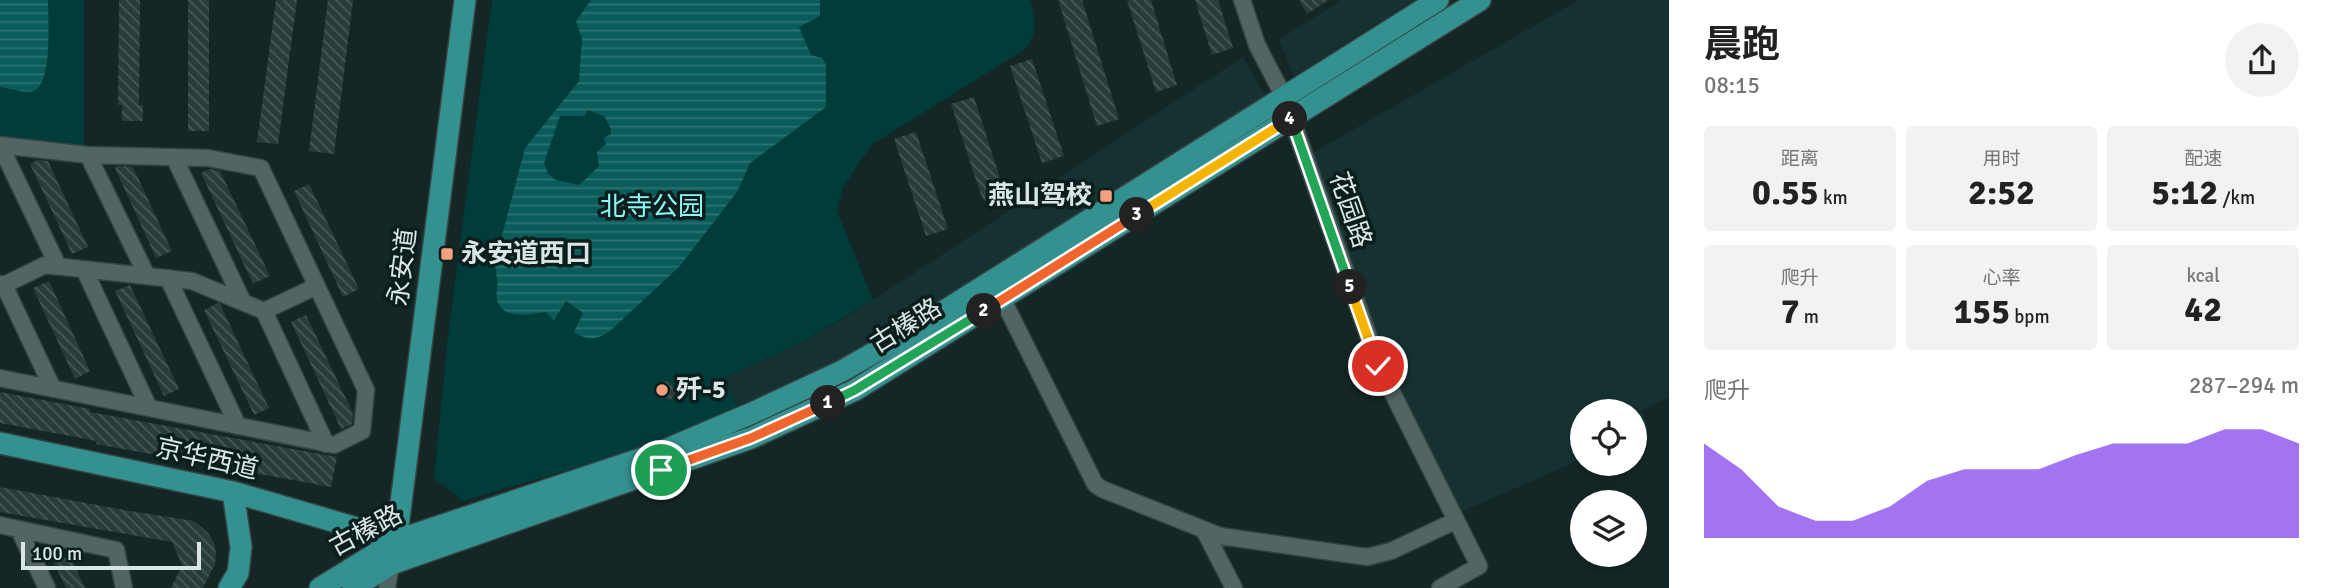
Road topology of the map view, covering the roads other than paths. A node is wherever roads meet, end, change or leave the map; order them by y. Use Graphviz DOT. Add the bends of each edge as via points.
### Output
graph roads {
  1 [pos="465,0"];
  2 [pos="1242,0"];
  3 [pos="1438,0"];
  4 [pos="1480,0"];
  5 [pos="1284,97"];
  6 [pos="1291,118"];
  7 [pos="0,145"];
  8 [pos="88,155"];
  9 [pos="174,157"];
  10 [pos="58,267"];
  11 [pos="84,269"];
  12 [pos="147,276"];
  13 [pos="168,278"];
  14 [pos="2,284"];
  15 [pos="317,286"];
  16 [pos="998,290"];
  17 [pos="243,302"];
  18 [pos="264,311"];
  19 [pos="0,378"];
  20 [pos="53,389"];
  21 [pos="149,408"];
  22 [pos="238,426"];
  23 [pos="0,443"];
  24 [pos="326,444"];
  25 [pos="233,492"];
  26 [pos="1455,520"];
  27 [pos="0,526"];
  28 [pos="19,530"];
  29 [pos="1204,530"];
  30 [pos="398,540"];
  31 [pos="391,564"];
  32 [pos="47,588"];
  33 [pos="124,588"];
  34 [pos="229,588"];
  35 [pos="320,588"];
  36 [pos="353,588"];
  37 [pos="387,588"];
  38 [pos="1234,588"];
  39 [pos="1440,588"];
  1 -- 30 [label="main road, 永安道"];
  2 -- 5 [label="street, 花园路" via="1257,45"];
  3 -- 5 [label="main road, 古榛路"];
  4 -- 6 [label="main road, 古榛路"];
  5 -- 6 [label="street, 花园路"];
  5 -- 16 [label="main road, 古榛路"];
  6 -- 16 [label="main road, 古榛路"];
  6 -- 26 [label="street, 花园路" via="1378,366"];
  7 -- 8 [label="street"];
  7 -- 10 [label="street"];
  8 -- 9 [label="street"];
  8 -- 12 [label="street"];
  9 -- 15 [label="street" via="261,168"];
  9 -- 17 [label="street"];
  10 -- 11 [label="street"];
  10 -- 14 [label="street" via="45,265"];
  11 -- 12 [label="street"];
  11 -- 21 [label="street"];
  12 -- 13 [label="street"];
  13 -- 17 [label="street" via="192,281"];
  13 -- 22 [label="street"];
  14 -- 20 [label="street"];
  15 -- 18 [label="street"];
  15 -- 24 [label="street" via="366,390 362,431 334,445"];
  16 -- 29 [label="street" via="1095,484"];
  16 -- 30 [label="main road, 古榛路" via="922,325 842,371 658,453"];
  16 -- 31 [label="main road, 古榛路" via="855,390 751,438"];
  17 -- 18 [label="street"];
  18 -- 24 [label="street"];
  19 -- 20 [label="street"];
  20 -- 21 [label="street"];
  21 -- 22 [label="street"];
  22 -- 24 [label="street"];
  23 -- 25 [label="main road, 京华西道"];
  25 -- 30 [label="main road, 京华西道"];
  25 -- 34 [label="main road" via="241,547 238,573"];
  26 -- 29 [label="street" via="1391,551 1367,557"];
  26 -- 39 [label="street, 花园路" via="1479,566"];
  27 -- 28 [label="street"];
  28 -- 32 [label="street"];
  28 -- 33 [label="street" via="116,550"];
  29 -- 38 [label="street"];
  30 -- 31 [label="main road, 永安道"];
  30 -- 35 [label="main road, 古榛路"];
  31 -- 36 [label="main road, 古榛路"];
  31 -- 37 [label="street"];
}
